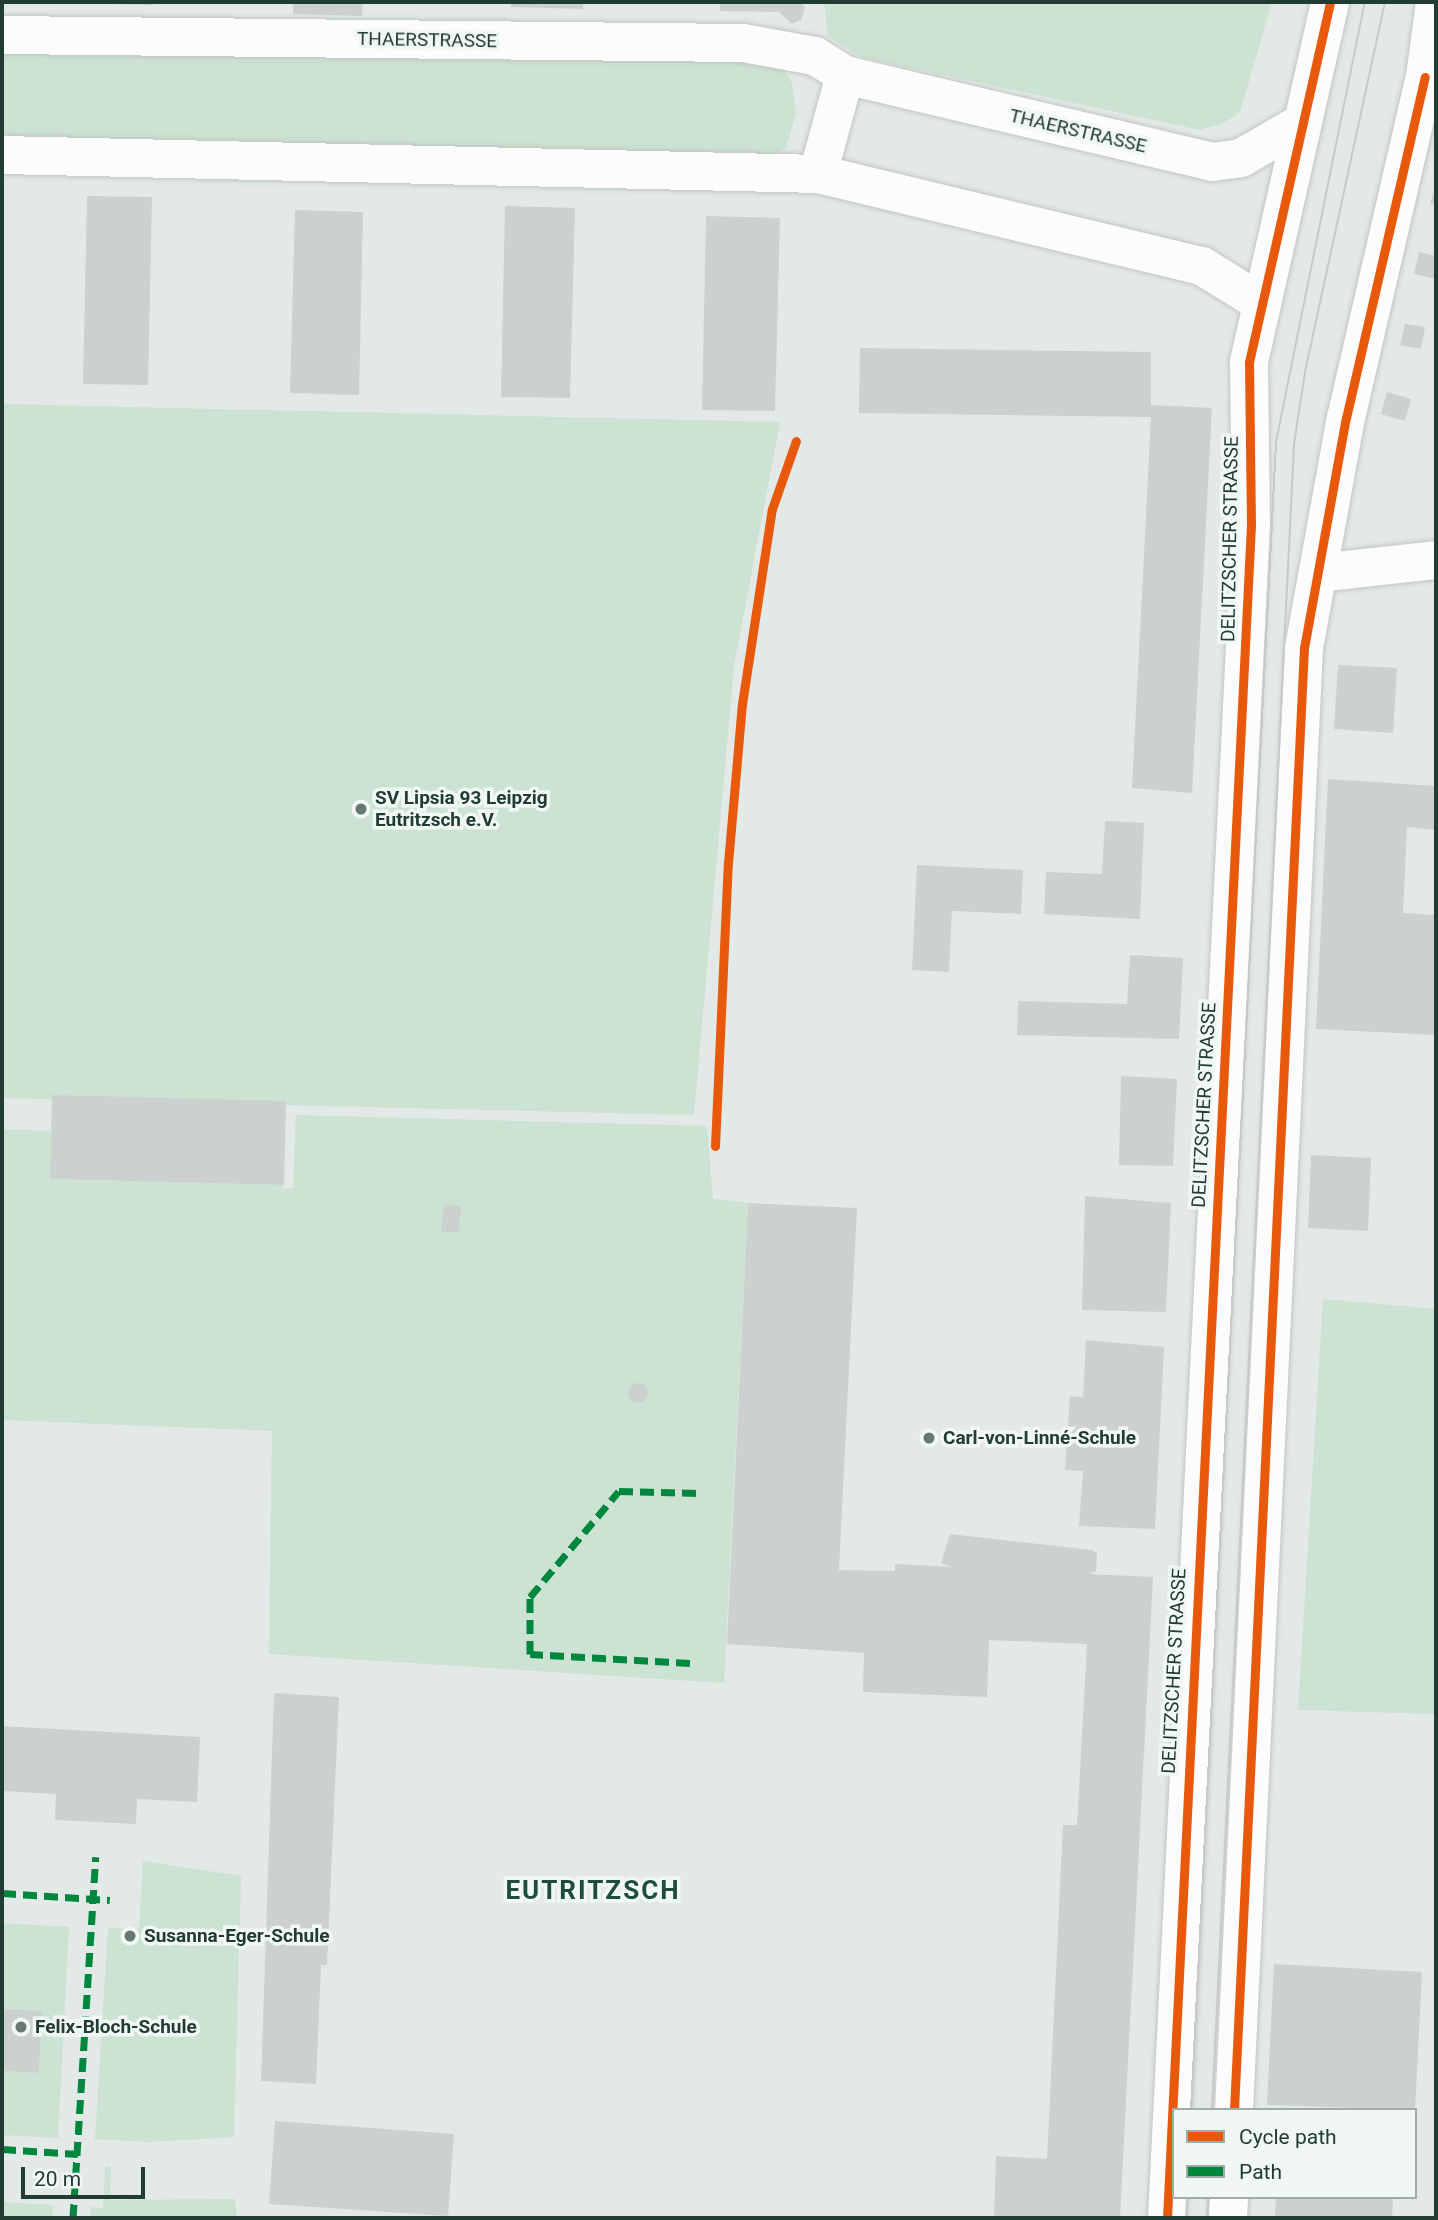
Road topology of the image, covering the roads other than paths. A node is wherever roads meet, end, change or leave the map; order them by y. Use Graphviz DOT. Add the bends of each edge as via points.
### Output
graph roads {
  1 [pos="1330,2"];
  2 [pos="1435,2"];
  3 [pos="2,36"];
  4 [pos="845,75"];
  5 [pos="1303,122"];
  6 [pos="2,155"];
  7 [pos="818,174"];
  8 [pos="1259,302"];
  9 [pos="1436,560"];
  10 [pos="1318,573"];
  11 [pos="1172,2108"];
  12 [pos="1234,2108"];
  13 [pos="1172,2117"];
  14 [pos="1229,2199"];
  15 [pos="1167,2218"];
  16 [pos="1228,2218"];
  1 -- 5 [label="main road, DELITZSCHER STRASSE"];
  2 -- 10 [label="main road" via="1425,77 1346,418"];
  3 -- 4 [label="main road, THAERSTRASSE" via="743,43 815,56"];
  4 -- 5 [label="main road, THAERSTRASSE" via="1213,162 1241,158"];
  4 -- 7 [label="main road"];
  5 -- 8 [label="main road, DELITZSCHER STRASSE"];
  6 -- 7 [label="main road"];
  7 -- 8 [label="main road" via="1202,266"];
  8 -- 11 [label="main road, DELITZSCHER STRASSE" via="1249,362 1251,526"];
  9 -- 10 [label="main road"];
  10 -- 12 [label="main road" via="1304,648"];
  13 -- 15 [label="main road, DELITZSCHER STRASSE"];
  14 -- 16 [label="main road"];
}
